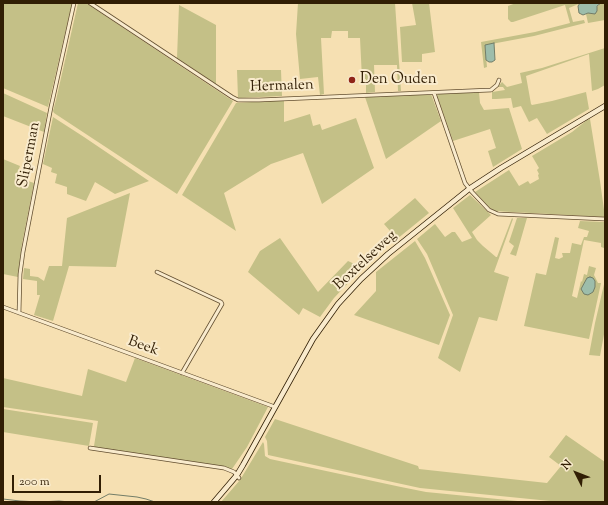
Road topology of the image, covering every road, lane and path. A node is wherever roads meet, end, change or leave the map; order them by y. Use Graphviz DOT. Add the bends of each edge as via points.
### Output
graph roads {
  1 [pos="74,3"];
  2 [pos="90,3"];
  3 [pos="499,80"];
  4 [pos="434,93"];
  5 [pos="605,106"];
  6 [pos="469,189"];
  7 [pos="605,220"];
  8 [pos="157,272"];
  9 [pos="3,307"];
  10 [pos="19,313"];
  11 [pos="182,373"];
  12 [pos="275,407"];
  13 [pos="90,448"];
  14 [pos="238,476"];
  15 [pos="214,502"];
  1 -- 10 [label="street, Sliperman" via="23,252"];
  2 -- 4 [label="street, Hermalen" via="238,100"];
  3 -- 4 [label="street, Hermalen" via="497,86 491,90"];
  4 -- 6 [label="street"];
  5 -- 6 [label="main road, Boxtelseweg"];
  6 -- 7 [label="street" via="490,210 498,214"];
  6 -- 12 [label="main road, Boxtelseweg" via="388,254 351,290 313,340"];
  8 -- 11 [label="street" via="222,304"];
  9 -- 10 [label="street, Beek"];
  10 -- 11 [label="street, Beek"];
  11 -- 12 [label="street, Beek"];
  12 -- 14 [label="main road, Boxtelseweg"];
  13 -- 14 [label="street" via="224,468"];
  14 -- 15 [label="main road, Boxtelseweg"];
}
